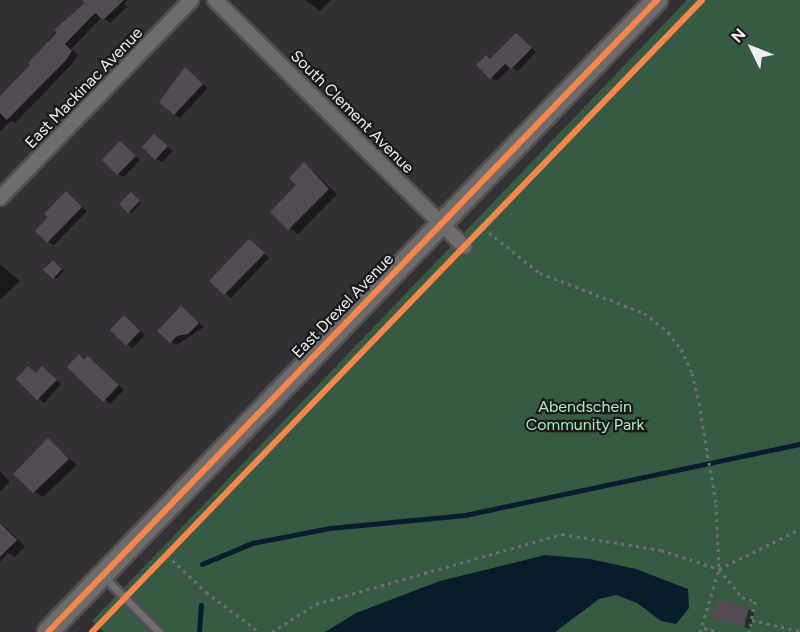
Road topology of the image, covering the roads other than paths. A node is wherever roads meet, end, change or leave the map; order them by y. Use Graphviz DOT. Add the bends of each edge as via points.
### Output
graph roads {
  1 [pos="191,0"];
  2 [pos="215,0"];
  3 [pos="657,0"];
  4 [pos="0,198"];
  5 [pos="442,224"];
  6 [pos="465,247"];
  7 [pos="102,575"];
  8 [pos="48,632"];
  9 [pos="159,632"];
  1 -- 4 [label="street, East Mackinac Avenue"];
  2 -- 5 [label="street, South Clement Avenue"];
  3 -- 5 [label="street, East Drexel Avenue"];
  5 -- 6 [label="street, South Clement Avenue"];
  5 -- 7 [label="street, East Drexel Avenue"];
  7 -- 8 [label="street, East Drexel Avenue"];
  7 -- 9 [label="lane"];
}
